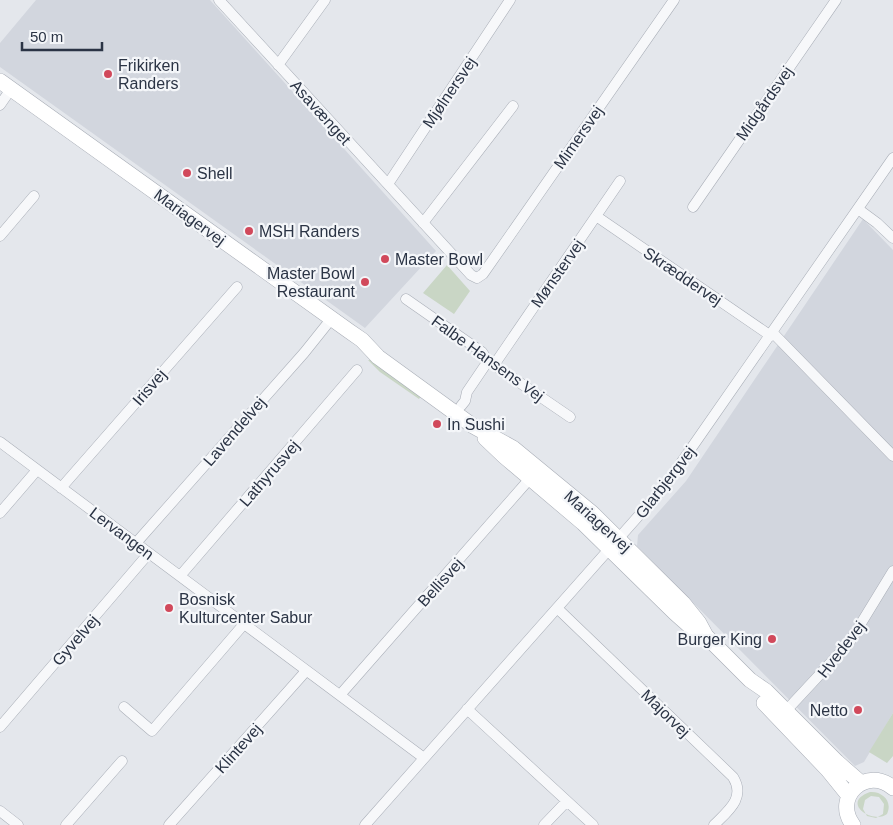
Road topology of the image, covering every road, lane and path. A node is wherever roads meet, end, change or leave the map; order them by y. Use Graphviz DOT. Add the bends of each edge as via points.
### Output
graph roads {
  1 [pos="219,0"];
  2 [pos="325,0"];
  3 [pos="510,0"];
  4 [pos="674,0"];
  5 [pos="836,0"];
  6 [pos="278,65"];
  7 [pos="3,93"];
  8 [pos="513,106"];
  9 [pos="893,158"];
  10 [pos="620,181"];
  11 [pos="388,184"];
  12 [pos="34,196"];
  13 [pos="693,207"];
  14 [pos="858,209"];
  15 [pos="596,216"];
  16 [pos="423,223"];
  17 [pos="0,236"];
  18 [pos="893,238"];
  19 [pos="483,274"];
  20 [pos="237,287"];
  21 [pos="406,299"];
  22 [pos="329,322"];
  23 [pos="772,335"];
  24 [pos="491,363"];
  25 [pos="357,370"];
  26 [pos="461,406"];
  27 [pos="570,417"];
  28 [pos="0,442"];
  29 [pos="893,456"];
  30 [pos="37,470"];
  31 [pos="535,474"];
  32 [pos="61,488"];
  33 [pos="0,513"];
  34 [pos="136,543"];
  35 [pos="615,544"];
  36 [pos="150,553"];
  37 [pos="893,571"];
  38 [pos="180,576"];
  39 [pos="557,608"];
  40 [pos="244,624"];
  41 [pos="306,671"];
  42 [pos="340,695"];
  43 [pos="124,707"];
  44 [pos="467,709"];
  45 [pos="782,714"];
  46 [pos="0,727"];
  47 [pos="424,758"];
  48 [pos="122,761"];
  49 [pos="890,780"];
  50 [pos="861,783"];
  51 [pos="849,796"];
  52 [pos="567,801"];
  53 [pos="0,811"];
  54 [pos="852,824"];
  55 [pos="18,825"];
  56 [pos="66,825"];
  57 [pos="169,825"];
  58 [pos="365,825"];
  59 [pos="544,825"];
  60 [pos="593,825"];
  61 [pos="714,825"];
  1 -- 6 [label="street, Asavænget"];
  2 -- 6 [label="street"];
  3 -- 11 [label="street, Mjølnersvej"];
  4 -- 19 [label="street, Mimersvej"];
  5 -- 13 [label="street, Midgårdsvej"];
  6 -- 11 [label="street, Asavænget"];
  7 -- 22 [label="street, Mariagervej"];
  8 -- 16 [label="street"];
  9 -- 14 [label="street, Glarbjergvej"];
  10 -- 15 [label="street, Mønstervej"];
  11 -- 16 [label="street, Asavænget"];
  12 -- 17 [label="street"];
  14 -- 18 [label="street"];
  14 -- 23 [label="street, Glarbjergvej"];
  15 -- 23 [label="street, Skræddervej"];
  15 -- 24 [label="street, Mønstervej"];
  16 -- 19 [label="street, Asavænget" via="471,275 477,278"];
  20 -- 32 [label="street, Irisvej"];
  21 -- 24 [label="street, Falbe Hansens Vej" via="482,352"];
  22 -- 31 [label="street, Mariagervej" via="364,352 378,357 473,426 508,446"];
  22 -- 34 [label="street, Lavendelvej"];
  23 -- 29 [label="street, Skræddervej"];
  23 -- 35 [label="street, Glarbjergvej" via="666,486"];
  24 -- 26 [label="street, Mønstervej" via="467,392"];
  24 -- 27 [label="street, Falbe Hansens Vej"];
  25 -- 38 [label="street, Lathyrusvej"];
  28 -- 30 [label="street, Lervangen"];
  30 -- 32 [label="street, Lervangen"];
  30 -- 33 [label="street"];
  31 -- 35 [label="street, Mariagervej" via="583,523"];
  31 -- 42 [label="street, Bellisvej"];
  32 -- 34 [label="street, Lervangen"];
  34 -- 36 [label="street, Lervangen"];
  35 -- 39 [label="street, Glarbjergvej"];
  35 -- 45 [label="street, Mariagervej" via="675,613 706,636 766,692"];
  36 -- 38 [label="street, Lervangen"];
  36 -- 46 [label="street, Gyvelvej"];
  37 -- 45 [label="street, Hvedevej" via="849,643"];
  38 -- 40 [label="street, Lervangen"];
  39 -- 44 [label="street, Glarbjergvej"];
  39 -- 61 [label="street, Majorvej" via="733,777 738,791 736,802"];
  40 -- 41 [label="street, Lervangen"];
  40 -- 43 [label="street" via="152,731"];
  41 -- 42 [label="street, Lervangen"];
  41 -- 57 [label="street, Klintevej"];
  42 -- 47 [label="street, Lervangen"];
  44 -- 47 [label="street, Glarbjergvej"];
  44 -- 52 [label="street"];
  45 -- 50 [label="street, Mariagervej"];
  45 -- 51 [label="street, Mariagervej"];
  47 -- 58 [label="street, Glarbjergvej"];
  48 -- 56 [label="street"];
  49 -- 50 [label="street"];
  50 -- 51 [label="street"];
  51 -- 54 [label="street" via="846,809"];
  52 -- 59 [label="street"];
  52 -- 60 [label="street"];
  53 -- 55 [label="street"];
}
